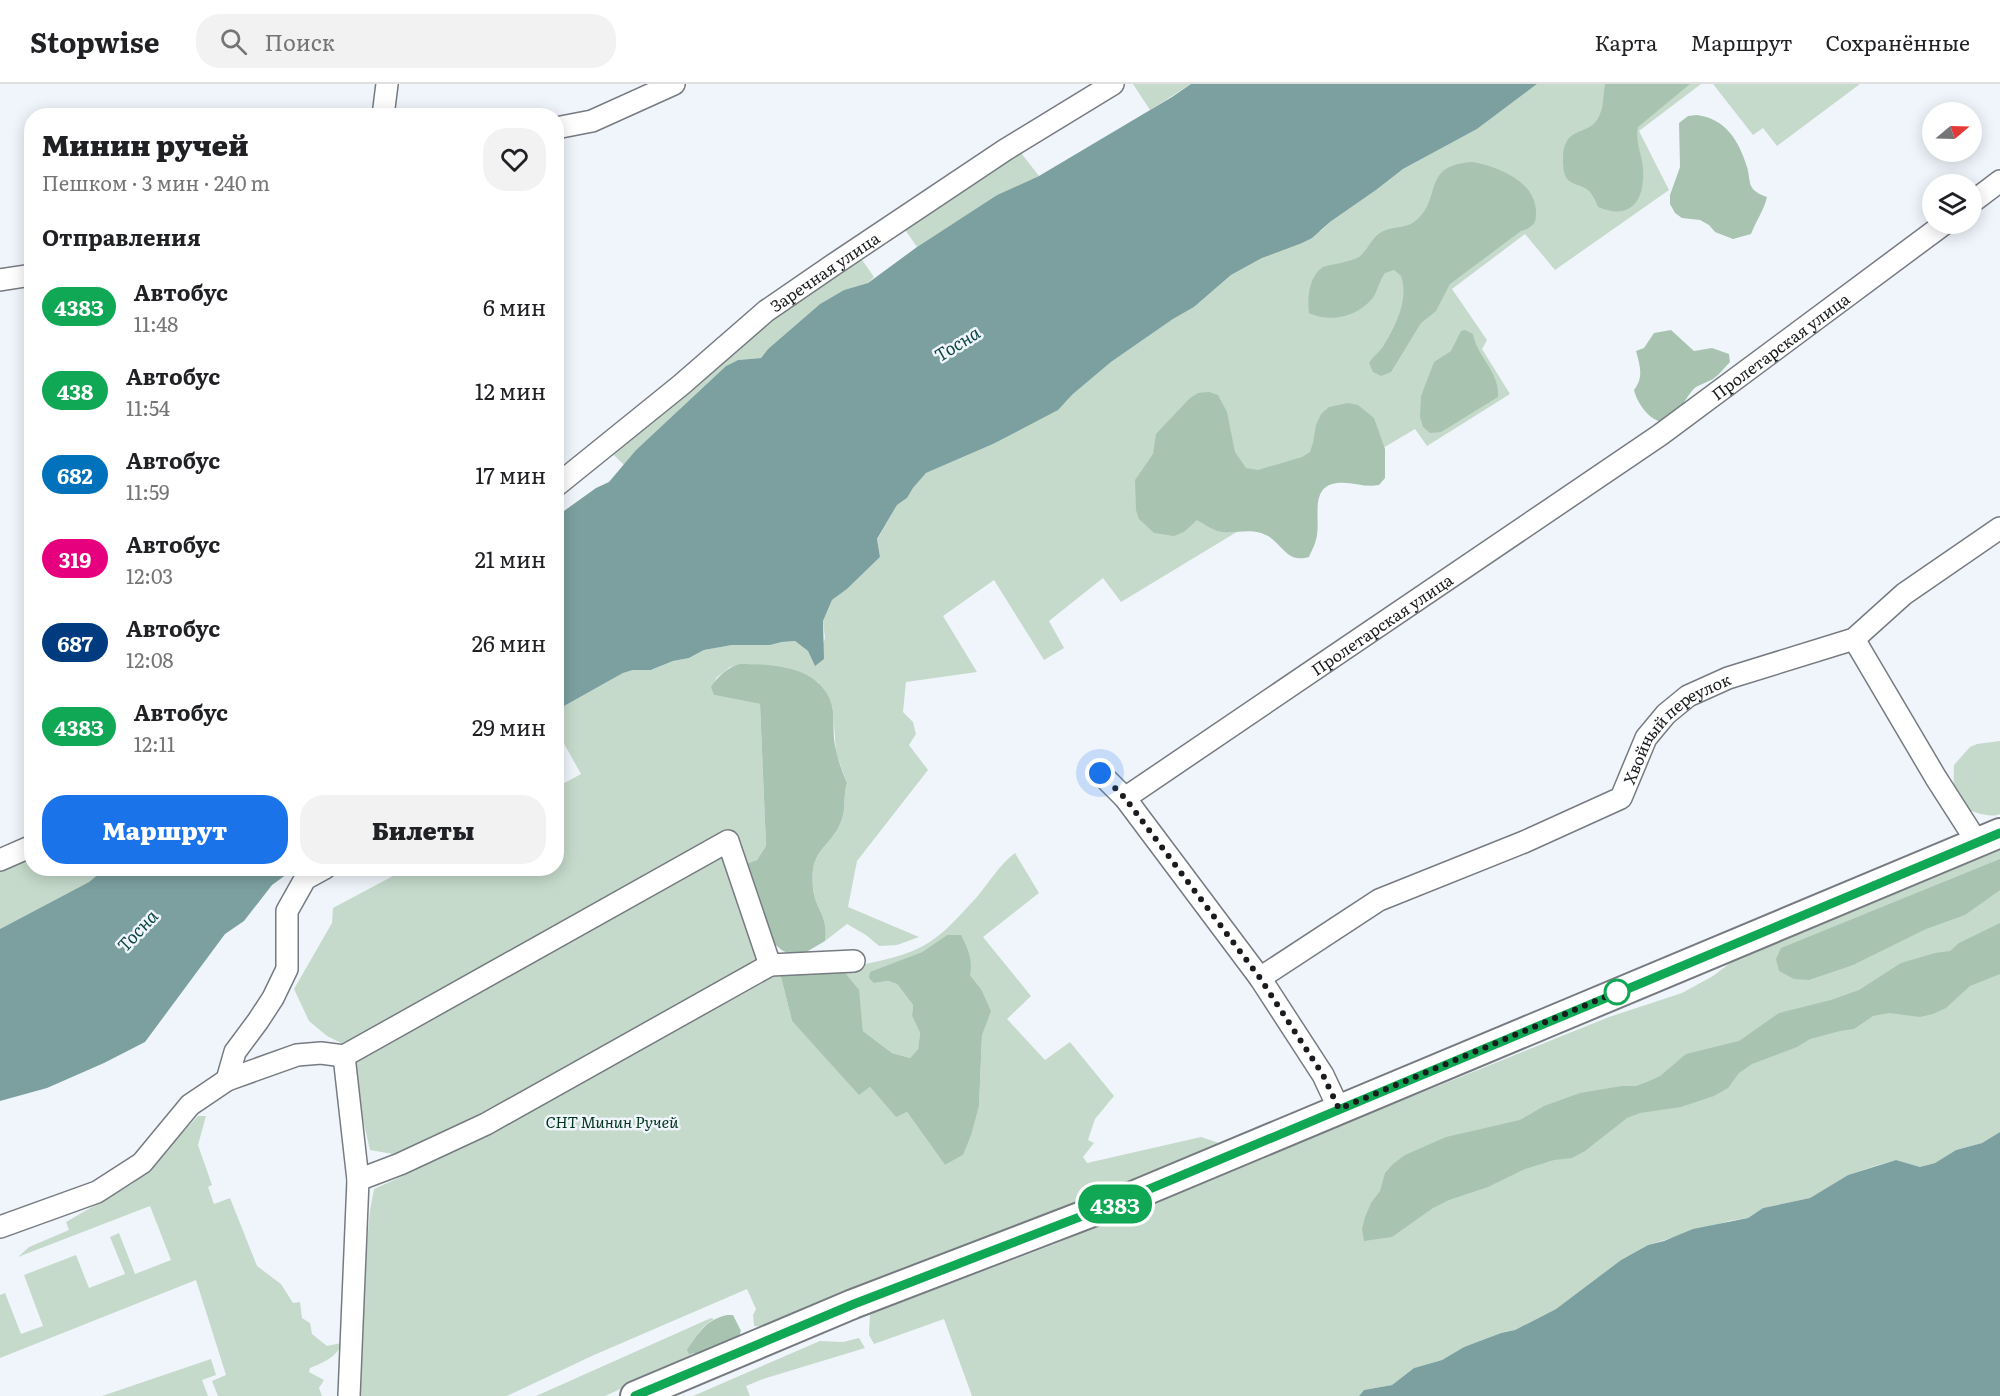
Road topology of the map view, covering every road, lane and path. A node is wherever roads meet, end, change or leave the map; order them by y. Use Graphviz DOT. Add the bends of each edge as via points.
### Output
graph roads {
  1 [pos="387,84"];
  2 [pos="674,84"];
  3 [pos="1113,84"];
  4 [pos="384,108"];
  5 [pos="564,126"];
  6 [pos="2000,181"];
  7 [pos="1982,195"];
  8 [pos="1931,234"];
  9 [pos="24,276"];
  10 [pos="0,280"];
  11 [pos="564,480"];
  12 [pos="2000,528"];
  13 [pos="1854,639"];
  14 [pos="1100,773"];
  15 [pos="1125,798"];
  16 [pos="1988,838"];
  17 [pos="24,850"];
  18 [pos="0,860"];
  19 [pos="310,876"];
  20 [pos="854,961"];
  21 [pos="770,965"];
  22 [pos="1260,978"];
  23 [pos="344,1056"];
  24 [pos="227,1080"];
  25 [pos="1339,1109"];
  26 [pos="358,1180"];
  27 [pos="0,1227"];
  28 [pos="349,1396"];
  29 [pos="635,1396"];
  1 -- 4 [label="street"];
  2 -- 5 [label="street" via="592,121"];
  3 -- 11 [label="street, Заречная улица" via="1005,150 766,311"];
  6 -- 7 [label="street"];
  8 -- 15 [label="street, Пролетарская улица" via="1660,435"];
  9 -- 10 [label="street"];
  12 -- 13 [label="street, Хвойный переулок" via="1904,594"];
  13 -- 16 [label="street" via="1936,778"];
  13 -- 22 [label="street, Хвойный переулок" via="1728,678 1688,696 1646,738 1621,798 1379,900"];
  14 -- 15 [label="street"];
  15 -- 22 [label="street"];
  16 -- 25 [label="main road"];
  17 -- 18 [label="street"];
  19 -- 24 [label="street" via="287,911 287,969 258,1022 235,1052"];
  20 -- 21 [label="street"];
  21 -- 23 [label="street" via="728,841"];
  21 -- 26 [label="street" via="486,1124"];
  22 -- 25 [label="street" via="1323,1075"];
  23 -- 24 [label="street" via="297,1055"];
  23 -- 26 [label="street"];
  24 -- 27 [label="street" via="190,1106 142,1163 97,1192"];
  25 -- 29 [label="main road"];
  26 -- 28 [label="street"];
}
